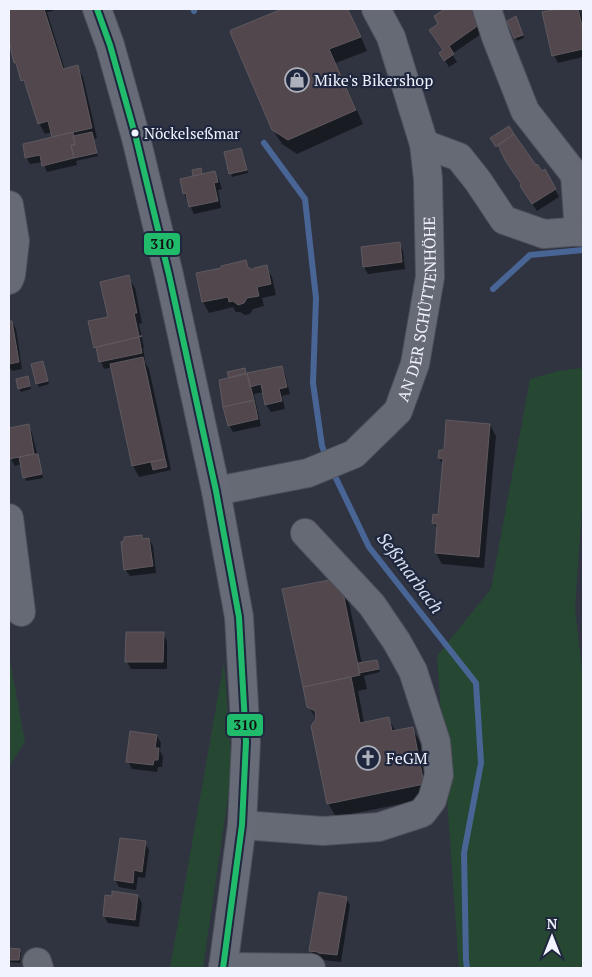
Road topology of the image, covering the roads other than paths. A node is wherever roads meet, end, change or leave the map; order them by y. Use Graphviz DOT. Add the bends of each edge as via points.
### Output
graph roads {
  1 [pos="97,9"];
  2 [pos="114,9"];
  3 [pos="376,9"];
  4 [pos="487,9"];
  5 [pos="110,45"];
  6 [pos="424,144"];
  7 [pos="9,205"];
  8 [pos="581,232"];
  9 [pos="9,280"];
  10 [pos="216,491"];
  11 [pos="9,518"];
  12 [pos="304,533"];
  13 [pos="21,612"];
  14 [pos="242,825"];
  15 [pos="223,968"];
  16 [pos="311,968"];
  1 -- 5 [label="main road"];
  2 -- 5 [label="main road"];
  3 -- 6 [label="street, AN DER SCHÜTTENHÖHE" via="391,37"];
  4 -- 8 [label="street" via="525,110 575,175"];
  5 -- 10 [label="main road" via="167,266"];
  6 -- 8 [label="street" via="459,157 504,220 544,234"];
  6 -- 10 [label="street, AN DER SCHÜTTENHÖHE" via="430,277 416,364 398,411 354,454 308,473"];
  7 -- 9 [label="street" via="15,241"];
  10 -- 14 [label="main road" via="239,617 246,742"];
  11 -- 13 [label="street"];
  12 -- 14 [label="street" via="372,605 397,642 413,671 436,742 439,775 432,800 422,813 379,827 323,831"];
  14 -- 15 [label="main road"];
  15 -- 16 [label="street"];
}
